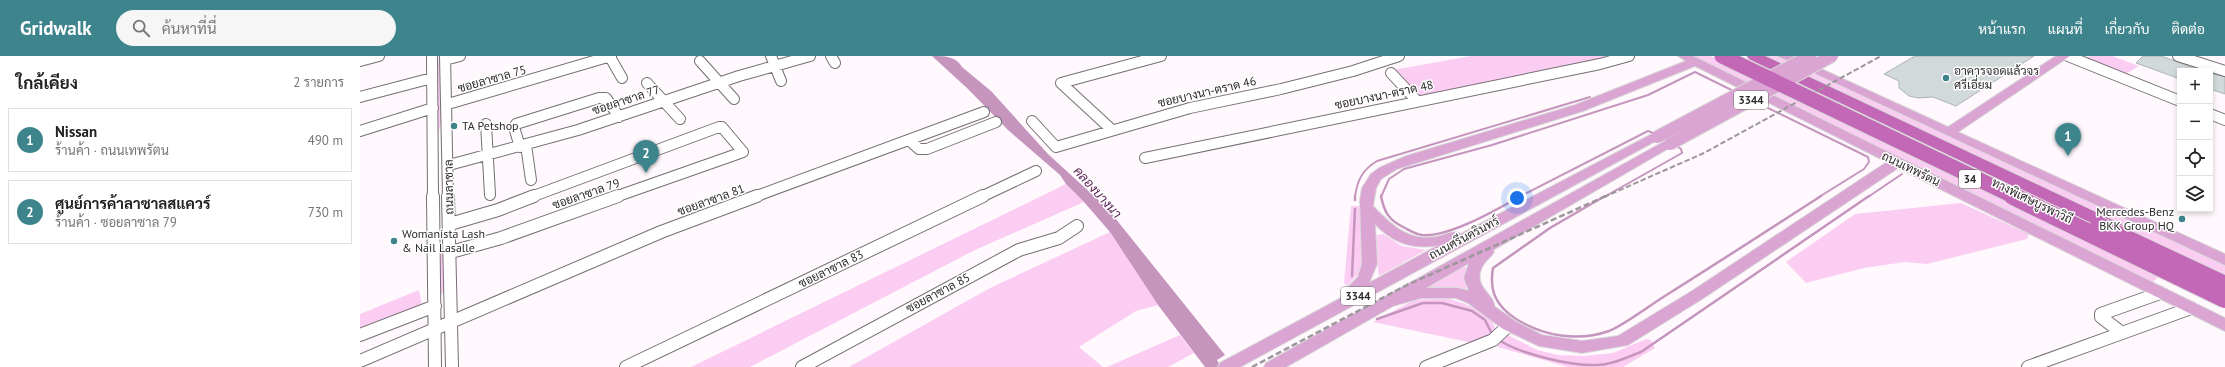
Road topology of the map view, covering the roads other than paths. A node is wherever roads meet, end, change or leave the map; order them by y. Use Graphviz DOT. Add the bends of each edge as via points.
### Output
graph roads {
  1 [pos="364,56"];
  2 [pos="379,56"];
  3 [pos="460,56"];
  4 [pos="611,56"];
  5 [pos="810,56"];
  6 [pos="1161,56"];
  7 [pos="1398,56"];
  8 [pos="1629,56"];
  9 [pos="1684,56"];
  10 [pos="1716,56"];
  11 [pos="1722,56"];
  12 [pos="1730,56"];
  13 [pos="1744,56"];
  14 [pos="1754,56"];
  15 [pos="1784,56"];
  16 [pos="1810,56"];
  17 [pos="1832,56"];
  18 [pos="2064,56"];
  19 [pos="2068,56"];
  20 [pos="2178,56"];
  21 [pos="360,57"];
  22 [pos="438,59"];
  23 [pos="773,60"];
  24 [pos="360,61"];
  25 [pos="700,62"];
  26 [pos="1695,62"];
  27 [pos="2225,71"];
  28 [pos="1391,73"];
  29 [pos="432,78"];
  30 [pos="622,78"];
  31 [pos="781,81"];
  32 [pos="647,83"];
  33 [pos="719,83"];
  34 [pos="360,97"];
  35 [pos="734,100"];
  36 [pos="2177,100"];
  37 [pos="1417,101"];
  38 [pos="664,102"];
  39 [pos="448,104"];
  40 [pos="433,108"];
  41 [pos="984,112"];
  42 [pos="2213,115"];
  43 [pos="619,117"];
  44 [pos="680,119"];
  45 [pos="2225,120"];
  46 [pos="1032,121"];
  47 [pos="996,122"];
  48 [pos="486,124"];
  49 [pos="448,126"];
  50 [pos="1112,130"];
  51 [pos="360,131"];
  52 [pos="1949,132"];
  53 [pos="909,140"];
  54 [pos="523,146"];
  55 [pos="489,155"];
  56 [pos="1145,158"];
  57 [pos="1897,162"];
  58 [pos="449,165"];
  59 [pos="1036,171"];
  60 [pos="433,179"];
  61 [pos="531,180"];
  62 [pos="449,190"];
  63 [pos="490,195"];
  64 [pos="1366,206"];
  65 [pos="450,224"];
  66 [pos="1490,224"];
  67 [pos="1077,226"];
  68 [pos="1500,240"];
  69 [pos="451,252"];
  70 [pos="434,257"];
  71 [pos="2225,260"];
  72 [pos="2225,280"];
  73 [pos="2225,285"];
  74 [pos="451,291"];
  75 [pos="2160,293"];
  76 [pos="2225,294"];
  77 [pos="2225,299"];
  78 [pos="1393,301"];
  79 [pos="2225,302"];
  80 [pos="2191,308"];
  81 [pos="1335,309"];
  82 [pos="435,310"];
  83 [pos="1506,323"];
  84 [pos="2225,325"];
  85 [pos="451,327"];
  86 [pos="435,329"];
  87 [pos="2122,333"];
  88 [pos="360,335"];
  89 [pos="360,361"];
  90 [pos="435,364"];
  91 [pos="452,367"];
  92 [pos="626,367"];
  93 [pos="802,367"];
  94 [pos="1226,367"];
  95 [pos="1272,367"];
  96 [pos="1426,367"];
  97 [pos="2028,367"];
  1 -- 21 [label="street"];
  2 -- 24 [label="street"];
  3 -- 22 [label="street"];
  4 -- 30 [label="street"];
  4 -- 39 [label="street, ซอยลาซาล 75"];
  5 -- 23 [label="street, ซอยลาซาล 77"];
  6 -- 50 [label="street" via="1061,83"];
  7 -- 50 [label="street, ซอยบางนา-ตราด 46" via="1352,71 1190,108"];
  8 -- 37 [label="street, ซอยบางนา-ตราด 48"];
  9 -- 26 [label="main road, ถนนเทพรัตน / 34"];
  10 -- 79 [label="highway, ถนนเทพรัตน / 34"];
  11 -- 77 [label="highway, bridge"];
  12 -- 76 [label="highway, ทางพิเศษบูรพาวิถี, bridge"];
  13 -- 73 [label="highway, ทางพิเศษบูรพาวิถี, bridge"];
  14 -- 72 [label="highway, 34"];
  15 -- 52 [label="main road"];
  16 -- 66 [label="main road, ถนนศรีนครินทร์ / 3344, bridge"];
  17 -- 68 [label="main road, ถนนศรีนครินทร์ / 3344, bridge"];
  18 -- 52 [label="main road"];
  19 -- 36 [label="street"];
  20 -- 27 [label="street"];
  22 -- 29 [label="street, ถนนลาซาล"];
  22 -- 39 [label="street, ถนนลาซาล"];
  23 -- 31 [label="street"];
  23 -- 33 [label="street, ซอยลาซาล 77"];
  25 -- 33 [label="street"];
  26 -- 57 [label="main road, ถนนเทพรัตน / 34"];
  26 -- 64 [label="main road" via="1579,108 1391,166 1376,177 1368,192"];
  28 -- 37 [label="street"];
  29 -- 34 [label="street"];
  29 -- 40 [label="street, ถนนลาซาล"];
  32 -- 38 [label="street"];
  33 -- 35 [label="street"];
  33 -- 38 [label="street, ซอยลาซาล 77"];
  37 -- 56 [label="street, ซอยบางนา-ตราด 48"];
  38 -- 43 [label="street, ซอยลาซาล 77"];
  38 -- 44 [label="street"];
  39 -- 49 [label="street, ถนนลาซาล"];
  40 -- 51 [label="street"];
  40 -- 60 [label="street, ถนนลาซาล"];
  41 -- 53 [label="street, ซอยลาซาล 81"];
  42 -- 45 [label="street"];
  43 -- 54 [label="street, ซอยลาซาล 77"];
  43 -- 54 [label="street" via="606,98 599,98 516,124 514,127"];
  46 -- 50 [label="street, ซอยบางนา-ตราด 46" via="1056,147"];
  47 -- 53 [label="street" via="927,149 919,149"];
  48 -- 55 [label="street"];
  49 -- 58 [label="street, ถนนลาซาล"];
  49 -- 60 [label="street" via="443,132 443,177 438,182 434,182"];
  52 -- 71 [label="main road"];
  53 -- 85 [label="street, ซอยลาซาล 81" via="661,232"];
  54 -- 55 [label="street, ซอยลาซาล 77"];
  54 -- 61 [label="street"];
  55 -- 58 [label="street, ซอยลาซาล 77"];
  55 -- 63 [label="street"];
  57 -- 75 [label="main road, ถนนเทพรัตน / 34"];
  57 -- 83 [label="main road" via="1697,296 1622,341 1582,347 1539,340"];
  58 -- 62 [label="street, ถนนลาซาล"];
  59 -- 92 [label="street, ซอยลาซาล 83"];
  60 -- 70 [label="street, ถนนลาซาล"];
  62 -- 65 [label="street, ถนนลาซาล"];
  62 -- 70 [label="street" via="444,187 439,191 441,236"];
  64 -- 66 [label="main road" via="1387,230 1401,239 1418,244 1441,241"];
  64 -- 81 [label="main road" via="1370,262 1367,274"];
  65 -- 69 [label="street, ถนนลาซาล"];
  65 -- 69 [label="street, ซอยลาซาล 79" via="498,210 719,127 722,127 743,152 501,238"];
  66 -- 81 [label="main road, ถนนศรีนครินทร์ / 3344"];
  67 -- 93 [label="street, ซอยลาซาล 85" via="1059,238 1019,250"];
  68 -- 78 [label="main road, ถนนศรีนครินทร์ / 3344"];
  68 -- 83 [label="main road" via="1480,257 1471,276 1482,298"];
  69 -- 74 [label="street, ถนนลาซาล"];
  70 -- 82 [label="street, ถนนลาซาล"];
  74 -- 82 [label="street" via="445,297 445,319 441,322"];
  74 -- 85 [label="street, ถนนลาซาล"];
  75 -- 80 [label="main road, ถนนเทพรัตน / 34"];
  75 -- 87 [label="street" via="2101,314 2101,317"];
  78 -- 83 [label="main road" via="1421,293 1458,294 1473,299"];
  78 -- 95 [label="main road, ถนนศรีนครินทร์ / 3344"];
  80 -- 84 [label="main road, ถนนเทพรัตน / 34"];
  80 -- 87 [label="street"];
  81 -- 94 [label="main road, ถนนศรีนครินทร์ / 3344"];
  82 -- 86 [label="street, ถนนลาซาล"];
  82 -- 88 [label="street"];
  83 -- 96 [label="street" via="1493,340"];
  85 -- 86 [label="street, ซอยลาซาล 81"];
  85 -- 90 [label="street" via="443,332 440,354"];
  85 -- 91 [label="street, ถนนลาซาล"];
  86 -- 89 [label="street, ซอยลาซาล 81"];
  86 -- 90 [label="street, ถนนลาซาล"];
  87 -- 97 [label="street"];
}
